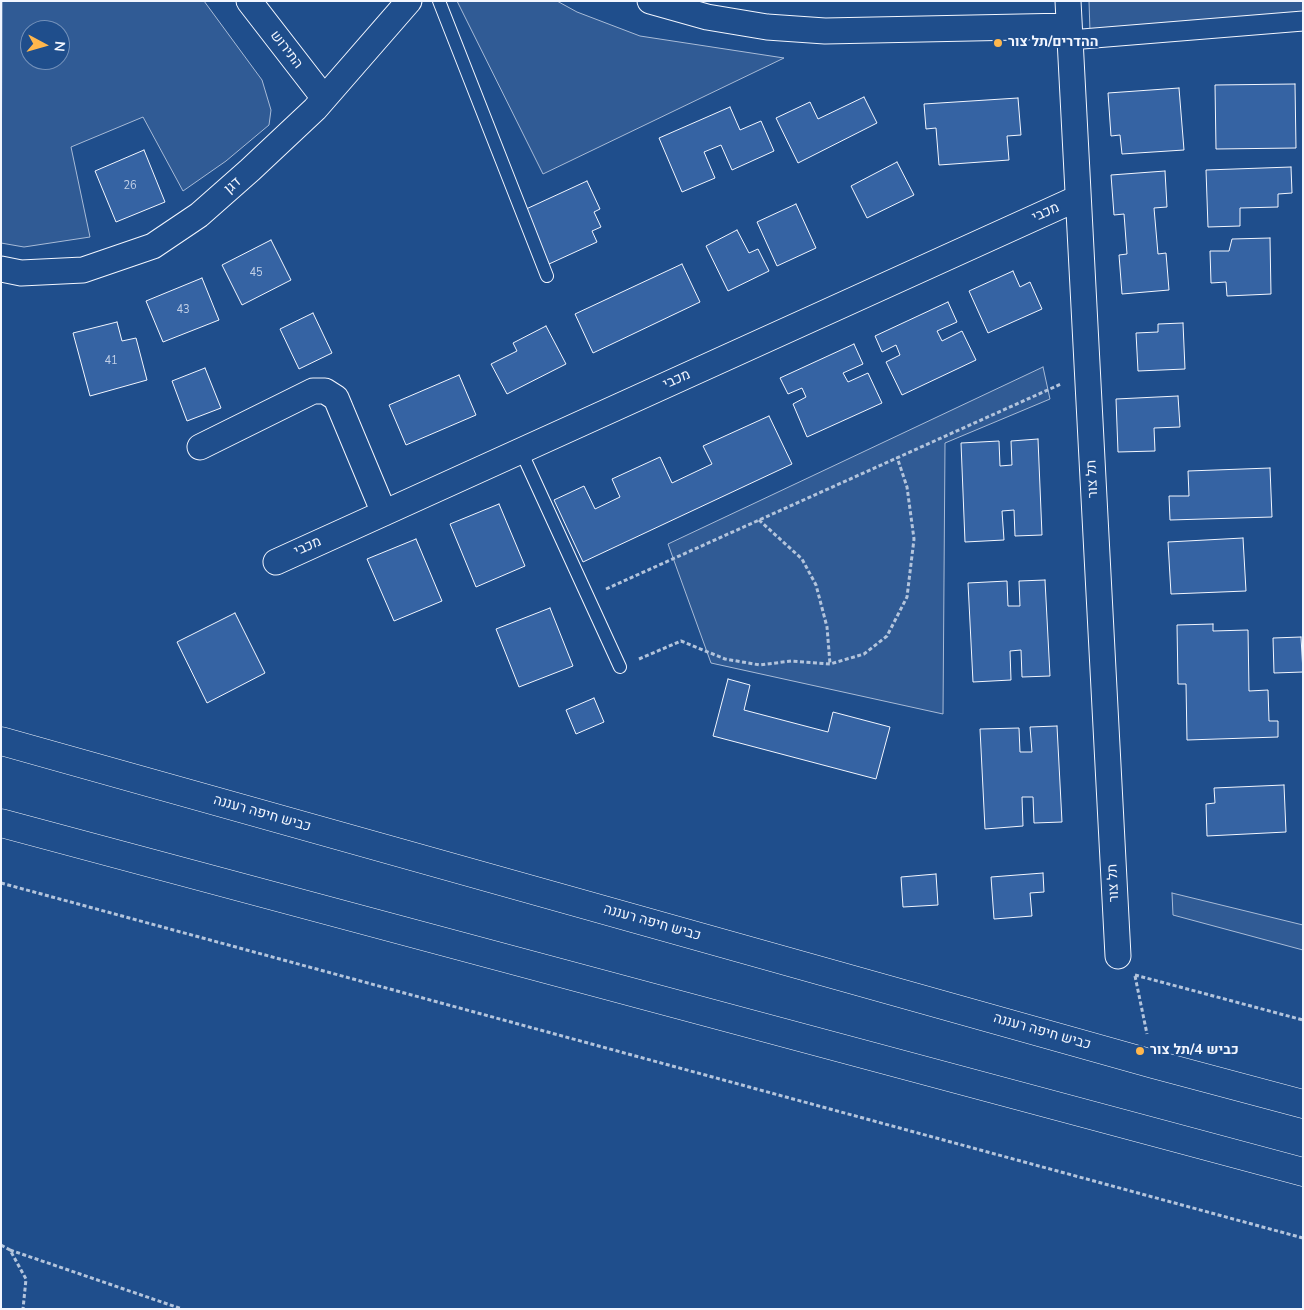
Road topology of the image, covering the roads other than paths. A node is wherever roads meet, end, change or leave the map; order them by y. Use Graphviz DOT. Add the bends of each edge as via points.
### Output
graph roads {
  1 [pos="249,1"];
  2 [pos="409,1"];
  3 [pos="439,1"];
  4 [pos="650,1"];
  5 [pos="1068,1"];
  6 [pos="1303,22"];
  7 [pos="1070,33"];
  8 [pos="324,98"];
  9 [pos="1078,198"];
  10 [pos="1,269"];
  11 [pos="547,276"];
  12 [pos="200,447"];
  13 [pos="521,451"];
  14 [pos="384,512"];
  15 [pos="276,562"];
  16 [pos="620,667"];
  17 [pos="1,741"];
  18 [pos="1,822"];
  19 [pos="1118,956"];
  20 [pos="1303,1104"];
  21 [pos="1303,1172"];
  1 -- 8 [label="street, התירוש"];
  2 -- 8 [label="street, דגן"];
  3 -- 11 [label="lane"];
  4 -- 7 [label="street" via="707,17 767,27 825,31"];
  5 -- 7 [label="street, תל צור"];
  6 -- 7 [label="street"];
  7 -- 9 [label="street, תל צור"];
  8 -- 10 [label="street, דגן" via="199,215 153,246 82,270 21,273"];
  9 -- 13 [label="street, מכבי"];
  9 -- 19 [label="street, תל צור"];
  12 -- 14 [label="street" via="313,391 325,392 336,398"];
  13 -- 14 [label="street, מכבי"];
  13 -- 16 [label="lane"];
  14 -- 15 [label="street, מכבי"];
  17 -- 20 [label="highway, כביש חיפה רעננה"];
  18 -- 21 [label="highway"];
}
